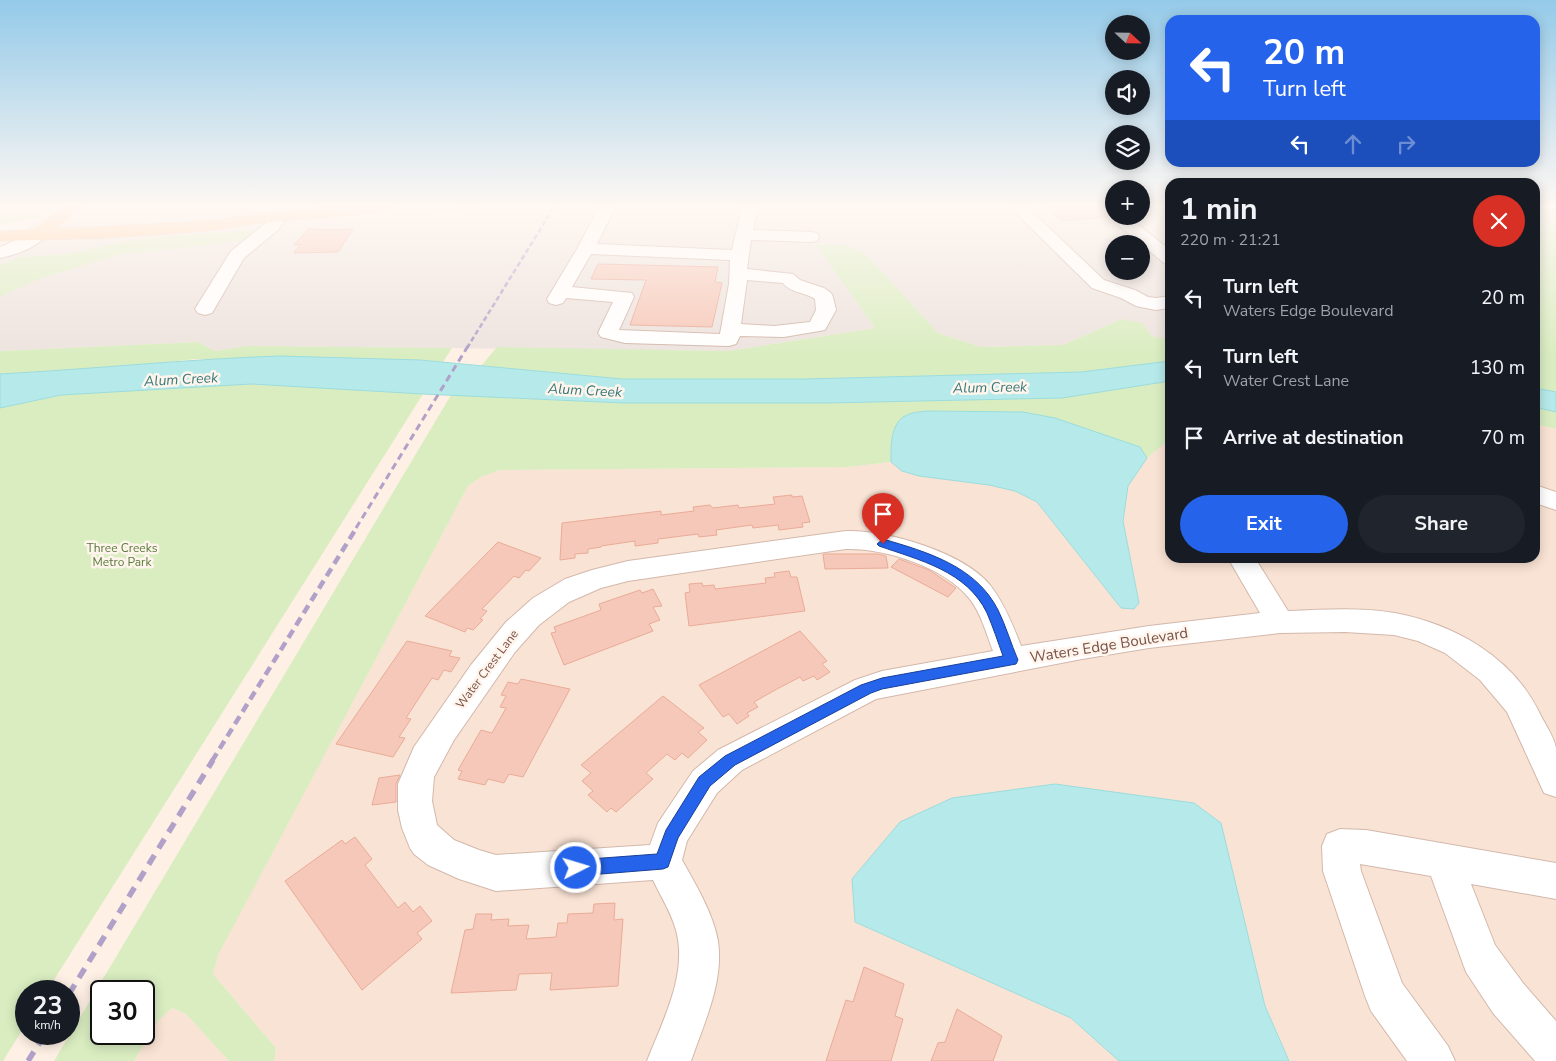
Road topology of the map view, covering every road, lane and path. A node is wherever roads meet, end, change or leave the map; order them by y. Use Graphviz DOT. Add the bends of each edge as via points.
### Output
graph roads {
  1 [pos="236,257"];
  2 [pos="581,257"];
  3 [pos="657,257"];
  4 [pos="740,257"];
  5 [pos="1069,257"];
  6 [pos="738,265"];
  7 [pos="1165,303"];
  8 [pos="205,309"];
  9 [pos="731,330"];
  10 [pos="1540,495"];
  11 [pos="1556,502"];
  12 [pos="1244,563"];
  13 [pos="1280,622"];
  14 [pos="1011,660"];
  15 [pos="1548,750"];
  16 [pos="1556,782"];
  17 [pos="1444,861"];
  18 [pos="663,862"];
  19 [pos="1556,881"];
  20 [pos="1556,1053"];
  21 [pos="669,1061"];
  22 [pos="1433,1061"];
  1 -- 8 [label="street"];
  2 -- 9 [label="street" via="558,295 625,297 608,333 625,337 729,340"];
  3 -- 6 [label="street"];
  4 -- 6 [label="street"];
  5 -- 7 [label="street" via="1098,284 1143,302"];
  6 -- 9 [label="street"];
  6 -- 9 [label="street" via="786,278 800,288 816,292 824,297 826,310 818,326 799,330 778,333"];
  10 -- 11 [label="street"];
  12 -- 13 [label="street"];
  13 -- 14 [label="street, Waters Edge Boulevard" via="1149,637"];
  13 -- 15 [label="street, Waters Edge Boulevard" via="1394,624 1425,632 1456,646 1503,682"];
  14 -- 18 [label="street, Waters Edge Boulevard" via="866,689 730,760 705,782 690,802 671,835"];
  14 -- 18 [label="street, Water Crest Lane" via="992,611 980,592 964,577 922,556 871,540 764,550 617,574 578,585 560,594 526,619 501,647 432,746 416,778 414,797 420,828 427,842 442,852 496,873"];
  15 -- 16 [label="street, Waters Edge Boulevard"];
  17 -- 19 [label="street"];
  17 -- 20 [label="street" via="1480,958 1508,998"];
  17 -- 22 [label="street" via="1366,847 1340,846 1342,871 1386,996"];
  18 -- 21 [label="street" via="692,920 698,943 693,996"];
}
